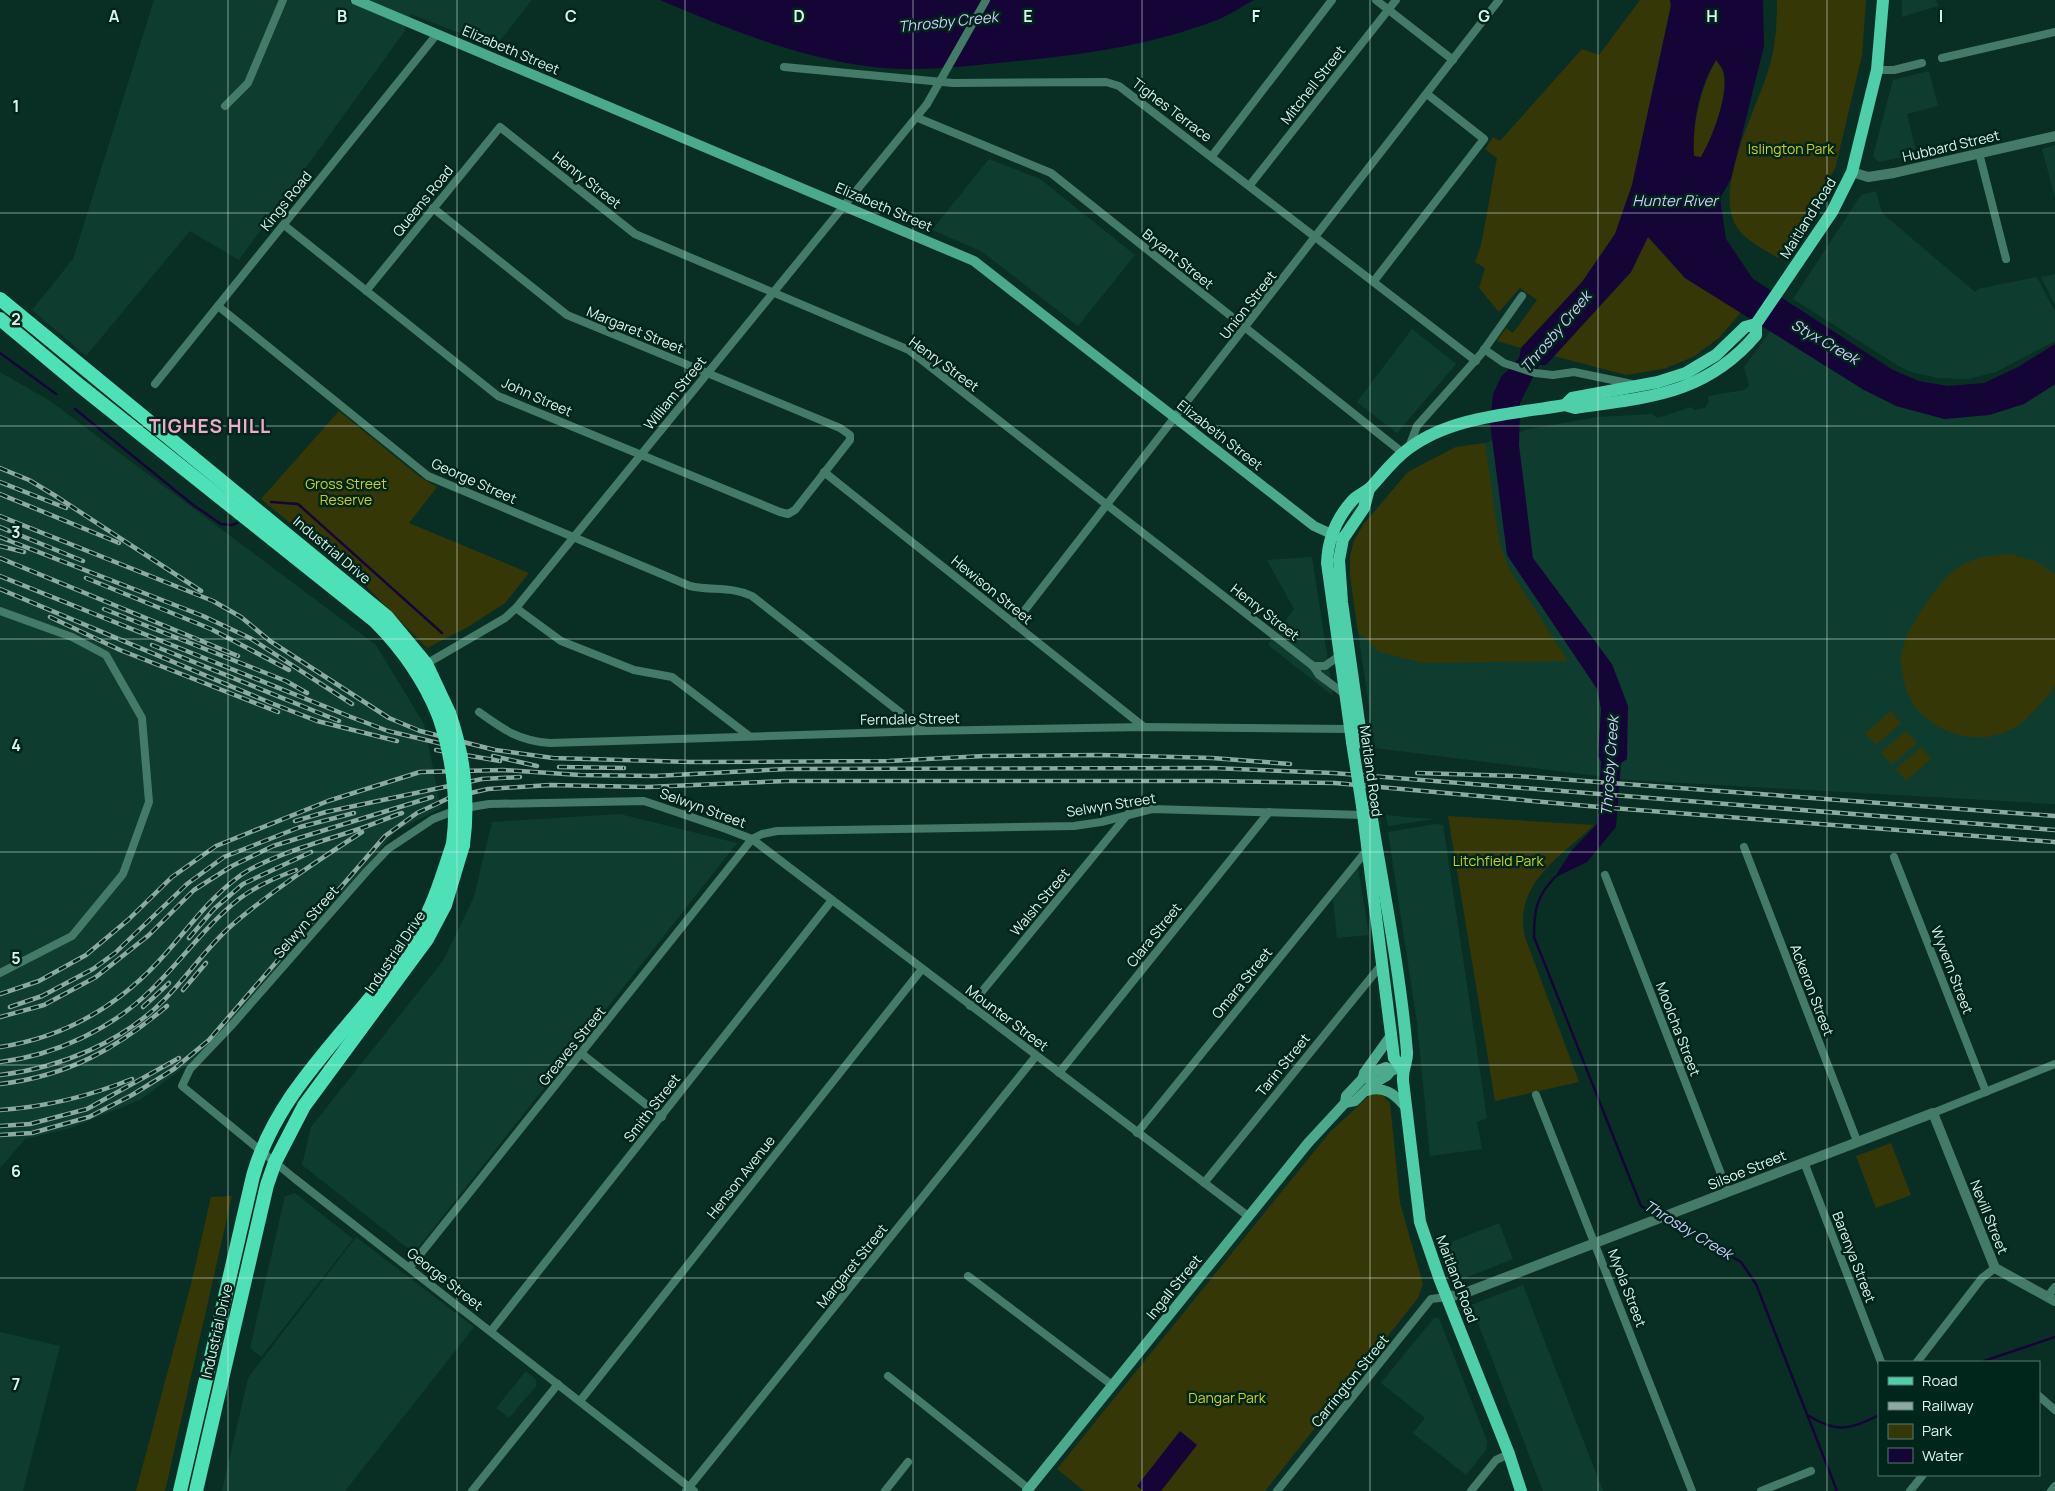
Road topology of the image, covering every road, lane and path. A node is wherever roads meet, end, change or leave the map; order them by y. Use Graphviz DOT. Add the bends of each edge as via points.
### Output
graph roads {
  1 [pos="283,0"];
  2 [pos="356,0"];
  3 [pos="986,0"];
  4 [pos="1332,0"];
  5 [pos="1376,0"];
  6 [pos="1396,0"];
  7 [pos="1499,0"];
  8 [pos="1883,0"];
  9 [pos="1388,10"];
  10 [pos="2055,32"];
  11 [pos="437,34"];
  12 [pos="1942,58"];
  13 [pos="1453,60"];
  14 [pos="1922,63"];
  15 [pos="784,67"];
  16 [pos="1877,70"];
  17 [pos="1427,94"];
  18 [pos="225,106"];
  19 [pos="923,111"];
  20 [pos="500,127"];
  21 [pos="2055,136"];
  22 [pos="1979,153"];
  23 [pos="1212,156"];
  24 [pos="1852,172"];
  25 [pos="1250,185"];
  26 [pos="844,205"];
  27 [pos="433,208"];
  28 [pos="284,224"];
  29 [pos="1317,237"];
  30 [pos="2006,259"];
  31 [pos="1374,281"];
  32 [pos="366,291"];
  33 [pos="773,292"];
  34 [pos="1522,296"];
  35 [pos="0,299"];
  36 [pos="218,306"];
  37 [pos="0,319"];
  38 [pos="1756,324"];
  39 [pos="1246,328"];
  40 [pos="1484,350"];
  41 [pos="1476,360"];
  42 [pos="89,372"];
  43 [pos="707,373"];
  44 [pos="156,384"];
  45 [pos="79,385"];
  46 [pos="1639,386"];
  47 [pos="1565,405"];
  48 [pos="1176,417"];
  49 [pos="1406,450"];
  50 [pos="641,455"];
  51 [pos="824,472"];
  52 [pos="1108,505"];
  53 [pos="1337,536"];
  54 [pos="575,538"];
  55 [pos="516,608"];
  56 [pos="0,611"];
  57 [pos="1014,624"];
  58 [pos="1339,656"];
  59 [pos="426,664"];
  60 [pos="1313,666"];
  61 [pos="1346,695"];
  62 [pos="479,712"];
  63 [pos="444,714"];
  64 [pos="1144,727"];
  65 [pos="1350,729"];
  66 [pos="924,731"];
  67 [pos="749,736"];
  68 [pos="1357,743"];
  69 [pos="1365,809"];
  70 [pos="1268,812"];
  71 [pos="1128,814"];
  72 [pos="752,839"];
  73 [pos="458,844"];
  74 [pos="1744,847"];
  75 [pos="1367,850"];
  76 [pos="1894,857"];
  77 [pos="1605,875"];
  78 [pos="832,900"];
  79 [pos="1382,964"];
  80 [pos="922,969"];
  81 [pos="0,972"];
  82 [pos="970,1006"];
  83 [pos="1392,1034"];
  84 [pos="582,1054"];
  85 [pos="1036,1056"];
  86 [pos="2055,1064"];
  87 [pos="1397,1070"];
  88 [pos="1059,1073"];
  89 [pos="1363,1078"];
  90 [pos="182,1086"];
  91 [pos="1364,1092"];
  92 [pos="1986,1092"];
  93 [pos="1536,1095"];
  94 [pos="1345,1103"];
  95 [pos="1407,1109"];
  96 [pos="1933,1113"];
  97 [pos="662,1117"];
  98 [pos="1137,1133"];
  99 [pos="1857,1141"];
  100 [pos="262,1151"];
  101 [pos="275,1162"];
  102 [pos="1804,1162"];
  103 [pos="1204,1183"];
  104 [pos="1728,1192"];
  105 [pos="1248,1216"];
  106 [pos="1596,1243"];
  107 [pos="410,1267"];
  108 [pos="1995,1268"];
  109 [pos="968,1276"];
  110 [pos="2055,1287"];
  111 [pos="1447,1297"];
  112 [pos="2051,1299"];
  113 [pos="492,1331"];
  114 [pos="1881,1361"];
  115 [pos="1918,1361"];
  116 [pos="888,1376"];
  117 [pos="558,1384"];
  118 [pos="1112,1385"];
  119 [pos="2040,1397"];
  120 [pos="580,1401"];
  121 [pos="2055,1410"];
  122 [pos="1509,1454"];
  123 [pos="908,1462"];
  124 [pos="1811,1471"];
  125 [pos="1922,1476"];
  126 [pos="2055,1486"];
  127 [pos="690,1490"];
  128 [pos="1028,1490"];
  129 [pos="180,1491"];
  130 [pos="196,1491"];
  131 [pos="472,1491"];
  132 [pos="885,1491"];
  133 [pos="1277,1491"];
  134 [pos="1471,1491"];
  135 [pos="1521,1491"];
  136 [pos="1692,1491"];
  137 [pos="1761,1491"];
  138 [pos="1910,1491"];
  139 [pos="2051,1491"];
  1 -- 18 [label="street" via="248,83"];
  2 -- 11 [label="main road, Elizabeth Street"];
  3 -- 19 [label="street, William Street, bridge"];
  4 -- 23 [label="street"];
  5 -- 9 [label="street"];
  6 -- 9 [label="street, Mitchell Street"];
  7 -- 13 [label="street, Union Street"];
  8 -- 16 [label="main road, Maitland Road"];
  9 -- 13 [label="street"];
  9 -- 25 [label="street, Mitchell Street"];
  10 -- 12 [label="street"];
  11 -- 26 [label="main road, Elizabeth Street"];
  11 -- 28 [label="street, Kings Road"];
  13 -- 17 [label="street, Union Street"];
  14 -- 16 [label="street" via="1894,70"];
  15 -- 23 [label="street, Tighes Terrace" via="952,83 1106,82 1119,86"];
  16 -- 24 [label="main road, Maitland Road"];
  17 -- 29 [label="street, Union Street"];
  17 -- 31 [label="street" via="1484,139"];
  19 -- 26 [label="street, William Street"];
  19 -- 39 [label="street, Bryant Street" via="1050,173"];
  20 -- 27 [label="street, Queens Road"];
  20 -- 33 [label="street, Henry Street" via="635,234"];
  21 -- 22 [label="street, Hubbard Street"];
  22 -- 24 [label="street, Hubbard Street" via="1878,176 1868,177"];
  22 -- 30 [label="street"];
  23 -- 25 [label="street, Tighes Terrace"];
  24 -- 38 [label="main road, Maitland Road" via="1832,212"];
  25 -- 29 [label="street, Tighes Terrace"];
  26 -- 33 [label="street, William Street"];
  26 -- 48 [label="main road, Elizabeth Street" via="983,266"];
  27 -- 32 [label="street, Queens Road"];
  27 -- 43 [label="street, Margaret Street" via="567,315"];
  28 -- 32 [label="street, John Street"];
  28 -- 36 [label="street, Kings Road"];
  29 -- 31 [label="street, Tighes Terrace"];
  29 -- 39 [label="street, Union Street"];
  31 -- 41 [label="street, Tighes Terrace"];
  32 -- 50 [label="street, John Street" via="498,396"];
  33 -- 43 [label="street, William Street"];
  33 -- 52 [label="street, Henry Street" via="909,350"];
  34 -- 40 [label="street"];
  35 -- 42 [label="highway, Industrial Drive"];
  36 -- 44 [label="street, Kings Road"];
  36 -- 54 [label="street, George Street" via="428,476"];
  37 -- 45 [label="highway, Industrial Drive"];
  38 -- 46 [label="main road, Maitland Road" via="1745,327 1725,348 1694,369 1668,380"];
  38 -- 47 [label="main road, Maitland Road" via="1756,335 1734,359 1689,386 1612,403 1575,408"];
  39 -- 48 [label="street, Union Street"];
  39 -- 49 [label="street, Bryant Street"];
  40 -- 41 [label="street"];
  40 -- 46 [label="street" via="1504,363 1535,372 1553,375 1574,372"];
  41 -- 49 [label="street" via="1430,409 1417,426"];
  42 -- 45 [label="street"];
  42 -- 59 [label="highway, Industrial Drive" via="387,617"];
  43 -- 50 [label="street, William Street"];
  43 -- 51 [label="street, Margaret Street" via="850,435 850,440"];
  45 -- 63 [label="highway, Industrial Drive" via="375,621 397,644"];
  46 -- 47 [label="main road, Maitland Road" via="1572,398"];
  47 -- 49 [label="main road, Maitland Road" via="1442,430"];
  48 -- 52 [label="street, Union Street"];
  48 -- 53 [label="main road, Elizabeth Street" via="1318,528"];
  49 -- 53 [label="main road, Maitland Road" via="1369,489 1364,508"];
  50 -- 51 [label="street, John Street" via="780,512 790,513"];
  50 -- 54 [label="street, William Street"];
  51 -- 57 [label="street, Hewison Street"];
  52 -- 57 [label="street, Union Street"];
  52 -- 60 [label="street, Henry Street"];
  53 -- 58 [label="main road, Maitland Road" via="1328,551 1328,578"];
  53 -- 68 [label="main road, Maitland Road"];
  54 -- 55 [label="street, William Street"];
  54 -- 66 [label="street, George Street" via="690,586 735,589 760,602"];
  55 -- 59 [label="street, William Street" via="505,618"];
  55 -- 67 [label="street" via="561,640 634,670 672,677"];
  56 -- 81 [label="street" via="72,637 106,654 142,718 148,802 123,874 72,936"];
  57 -- 64 [label="street, Hewison Street"];
  58 -- 60 [label="street" via="1325,666"];
  58 -- 61 [label="main road, Maitland Road"];
  59 -- 63 [label="highway, Industrial Drive"];
  60 -- 61 [label="street, Henry Street"];
  61 -- 65 [label="main road, Maitland Road"];
  62 -- 67 [label="street, Ferndale Street" via="504,730 531,741"];
  63 -- 73 [label="highway, Industrial Drive, bridge" via="460,747 465,780 466,813"];
  64 -- 65 [label="street, Ferndale Street"];
  64 -- 66 [label="street, Ferndale Street"];
  65 -- 68 [label="main road, Maitland Road"];
  66 -- 67 [label="street, Ferndale Street"];
  68 -- 69 [label="main road, Maitland Road"];
  69 -- 70 [label="street, Selwyn Street"];
  69 -- 75 [label="main road, Maitland Road"];
  69 -- 87 [label="main road, Maitland Road" via="1403,1005 1408,1057"];
  70 -- 71 [label="street, Selwyn Street" via="1152,809"];
  70 -- 88 [label="street, Clara Street"];
  71 -- 72 [label="street, Selwyn Street" via="1074,826 777,831"];
  71 -- 82 [label="street, Walsh Street"];
  72 -- 78 [label="street, Mounter Street"];
  72 -- 84 [label="street, Greaves Street"];
  72 -- 90 [label="street, Selwyn Street" via="644,800 489,804 459,809 433,819 388,849 366,871 190,1069"];
  73 -- 100 [label="highway, Industrial Drive" via="418,932 294,1095"];
  73 -- 101 [label="highway, Industrial Drive" via="445,904 427,939 304,1106"];
  74 -- 99 [label="street, Ackeron Street"];
  75 -- 79 [label="main road, Maitland Road"];
  75 -- 98 [label="street, Omara Street"];
  76 -- 92 [label="street, Wyvern Street"];
  77 -- 104 [label="street, Moolcha Street"];
  78 -- 80 [label="street, Mounter Street"];
  78 -- 97 [label="street, Smith Street"];
  79 -- 83 [label="main road, Maitland Road"];
  79 -- 103 [label="street, Tarin Street"];
  80 -- 82 [label="street, Mounter Street"];
  80 -- 120 [label="street, Henson Avenue"];
  82 -- 85 [label="street, Mounter Street"];
  83 -- 87 [label="main road, Maitland Road"];
  83 -- 89 [label="main road, Ingall Street"];
  84 -- 97 [label="street"];
  84 -- 107 [label="street, Greaves Street"];
  85 -- 88 [label="street, Mounter Street"];
  85 -- 127 [label="street, Margaret Street"];
  86 -- 92 [label="street, Silsoe Street"];
  87 -- 89 [label="main road, Ingall Street" via="1381,1068"];
  87 -- 91 [label="main road, Ingall Street"];
  87 -- 95 [label="main road, Maitland Road"];
  88 -- 98 [label="street, Mounter Street"];
  89 -- 94 [label="main road, Ingall Street" via="1346,1096"];
  90 -- 100 [label="street, George Street"];
  91 -- 94 [label="main road, Ingall Street" via="1355,1101"];
  91 -- 95 [label="main road, Ingall Street" via="1375,1088 1387,1091"];
  92 -- 96 [label="street, Silsoe Street"];
  93 -- 106 [label="street, Myola Street"];
  94 -- 105 [label="main road, Ingall Street"];
  95 -- 111 [label="main road, Maitland Road" via="1418,1212"];
  96 -- 99 [label="street, Silsoe Street"];
  96 -- 108 [label="street, Nevill Street"];
  97 -- 113 [label="street, Smith Street"];
  98 -- 103 [label="street, Mounter Street"];
  99 -- 102 [label="street, Silsoe Street"];
  100 -- 101 [label="street, George Street"];
  100 -- 129 [label="highway, Industrial Drive" via="253,1176"];
  101 -- 107 [label="street, George Street"];
  101 -- 130 [label="highway, Industrial Drive"];
  102 -- 104 [label="street, Silsoe Street"];
  102 -- 114 [label="street, Barenya Street"];
  103 -- 105 [label="street, Mounter Street"];
  104 -- 106 [label="street, Silsoe Street"];
  105 -- 118 [label="main road, Ingall Street"];
  106 -- 111 [label="street, Silsoe Street"];
  106 -- 136 [label="street, Myola Street"];
  107 -- 113 [label="street, George Street"];
  108 -- 112 [label="street, Nevill Street"];
  108 -- 115 [label="street" via="1982,1278"];
  109 -- 118 [label="street"];
  110 -- 112 [label="street"];
  111 -- 122 [label="main road, Maitland Road"];
  111 -- 133 [label="street, Carrington Street" via="1431,1299"];
  113 -- 117 [label="street, George Street"];
  116 -- 128 [label="street"];
  117 -- 120 [label="street, George Street"];
  117 -- 131 [label="street"];
  118 -- 128 [label="main road, Ingall Street"];
  119 -- 121 [label="street"];
  120 -- 127 [label="street, George Street"];
  122 -- 134 [label="street" via="1496,1460"];
  122 -- 135 [label="main road, Maitland Road"];
  123 -- 132 [label="street"];
  124 -- 137 [label="street"];
  125 -- 138 [label="street"];
  126 -- 139 [label="street"];
}
